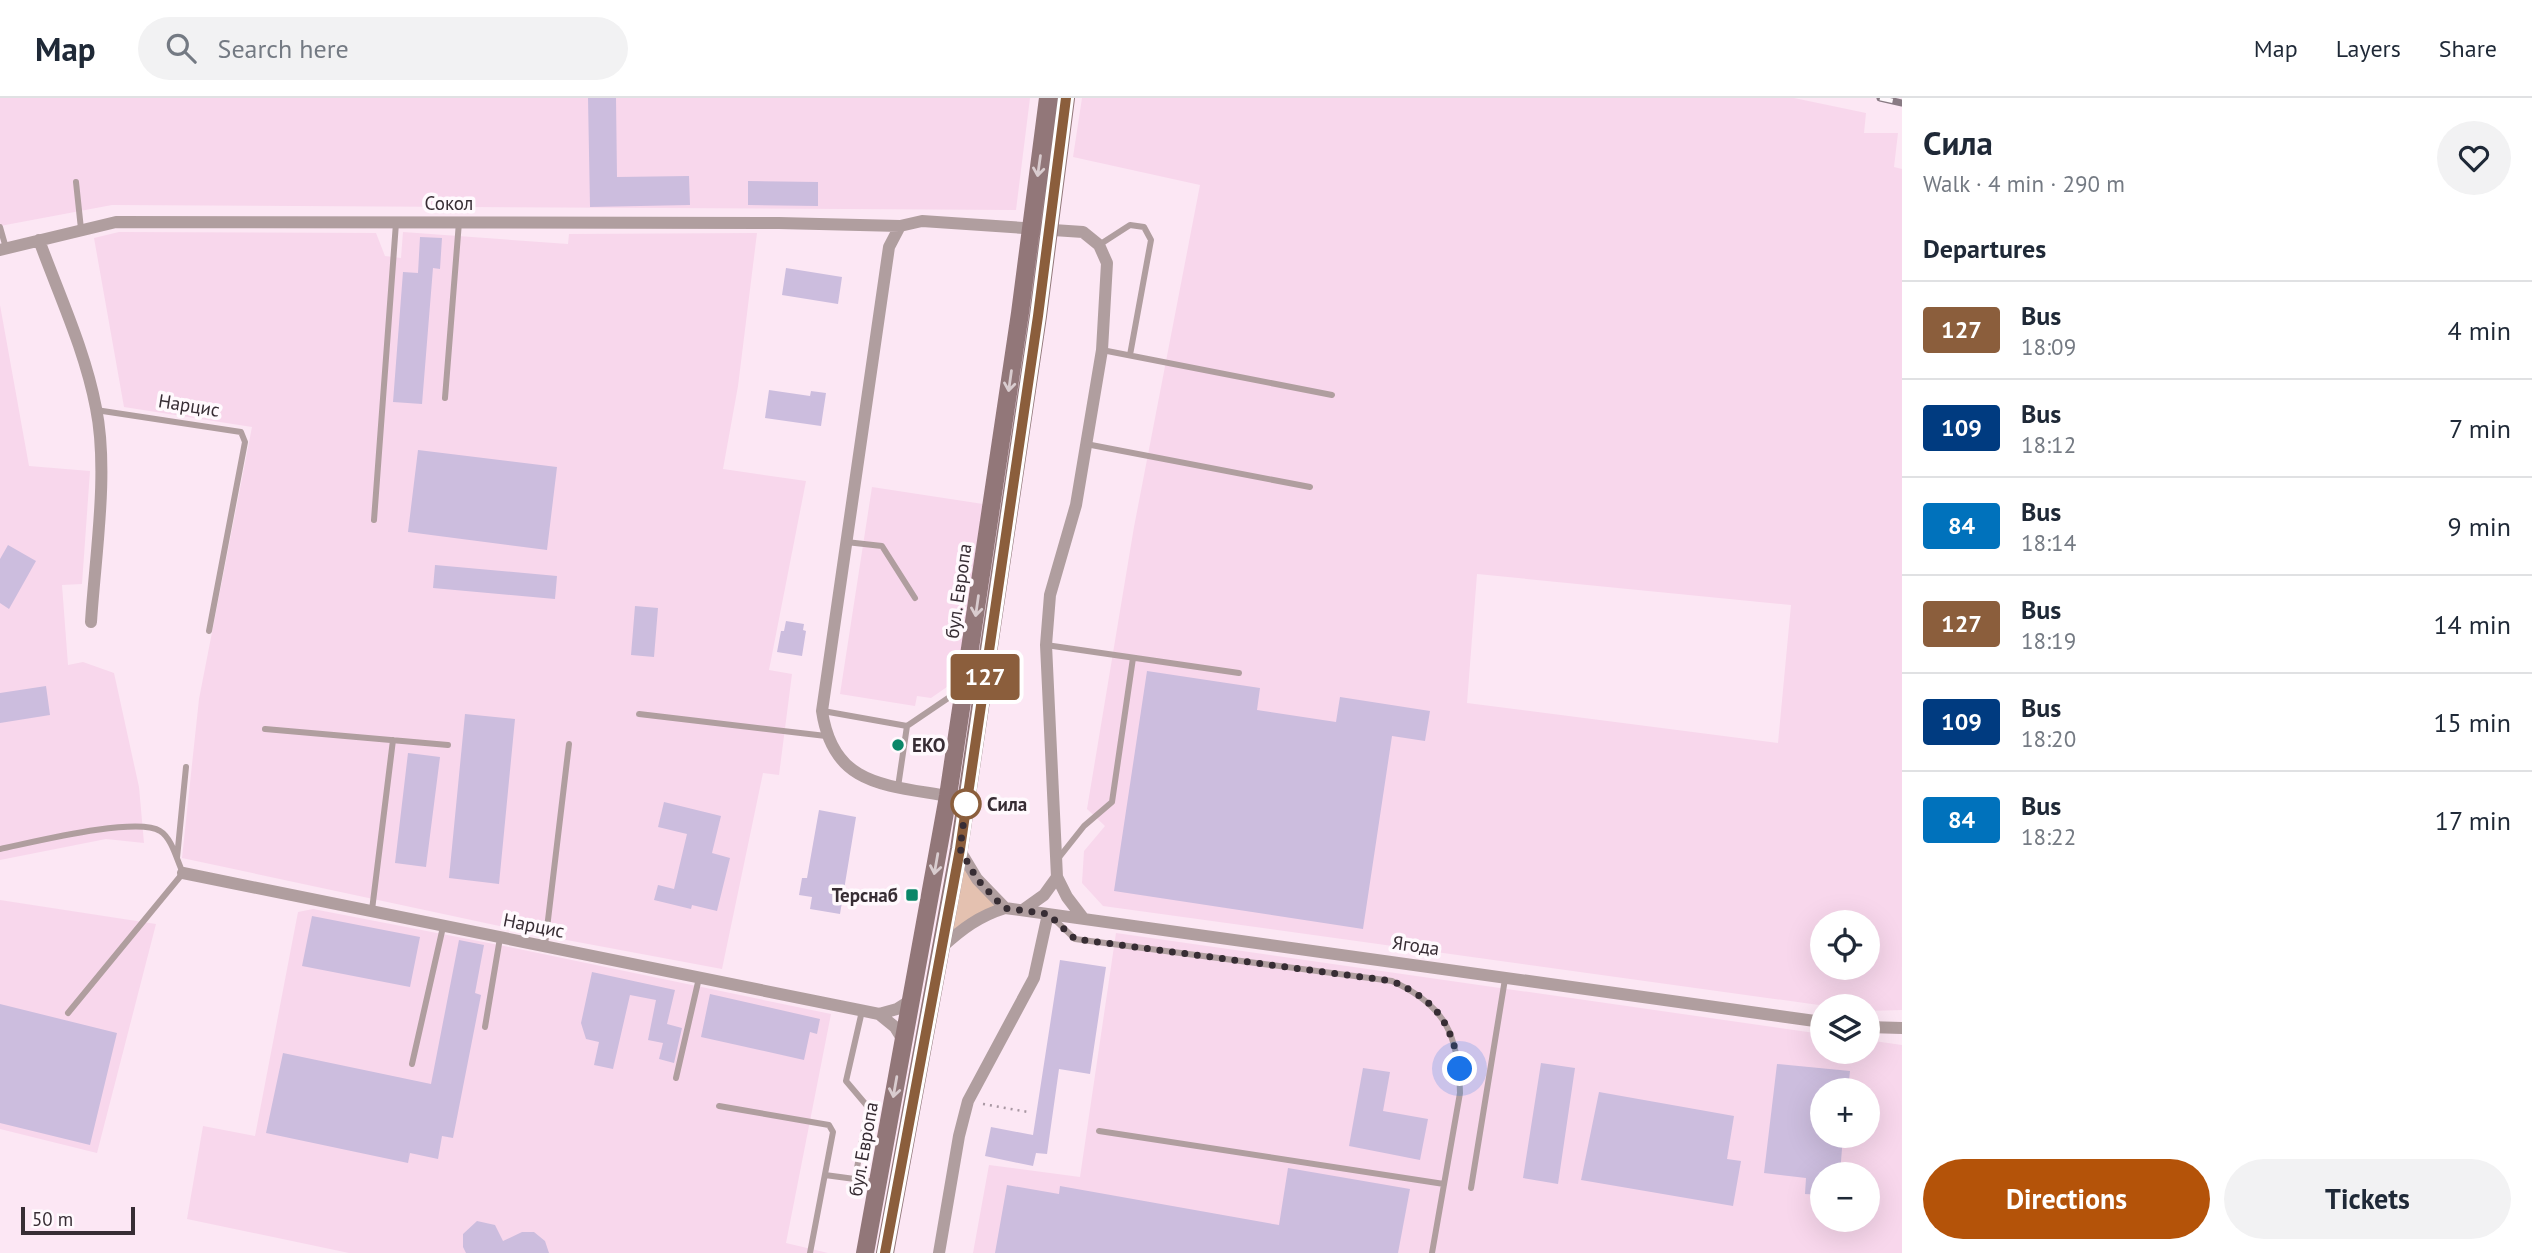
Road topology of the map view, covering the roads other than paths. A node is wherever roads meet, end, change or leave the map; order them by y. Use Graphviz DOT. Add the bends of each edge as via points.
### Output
graph roads {
  1 [pos="1048,98"];
  2 [pos="1066,98"];
  3 [pos="76,182"];
  4 [pos="459,222"];
  5 [pos="396,223"];
  6 [pos="901,226"];
  7 [pos="0,227"];
  8 [pos="81,229"];
  9 [pos="39,240"];
  10 [pos="1099,245"];
  11 [pos="3,249"];
  12 [pos="1102,350"];
  13 [pos="1130,355"];
  14 [pos="1332,396"];
  15 [pos="445,398"];
  16 [pos="96,410"];
  17 [pos="1086,444"];
  18 [pos="1310,487"];
  19 [pos="374,520"];
  20 [pos="846,542"];
  21 [pos="915,598"];
  22 [pos="91,622"];
  23 [pos="209,631"];
  24 [pos="1045,645"];
  25 [pos="1133,658"];
  26 [pos="1239,673"];
  27 [pos="964,687"];
  28 [pos="822,710"];
  29 [pos="639,715"];
  30 [pos="908,726"];
  31 [pos="265,729"];
  32 [pos="826,736"];
  33 [pos="393,740"];
  34 [pos="569,744"];
  35 [pos="449,746"];
  36 [pos="186,766"];
  37 [pos="898,787"];
  38 [pos="948,796"];
  39 [pos="0,849"];
  40 [pos="960,849"];
  41 [pos="177,859"];
  42 [pos="1056,861"];
  43 [pos="183,873"];
  44 [pos="1057,877"];
  45 [pos="1004,908"];
  46 [pos="1023,911"];
  47 [pos="372,912"];
  48 [pos="1048,914"];
  49 [pos="1083,918"];
  50 [pos="443,927"];
  51 [pos="500,938"];
  52 [pos="545,947"];
  53 [pos="942,947"];
  54 [pos="1505,977"];
  55 [pos="699,978"];
  56 [pos="911,1000"];
  57 [pos="862,1011"];
  58 [pos="68,1013"];
  59 [pos="879,1014"];
  60 [pos="1810,1020"];
  61 [pos="485,1027"];
  62 [pos="1880,1027"];
  63 [pos="1902,1028"];
  64 [pos="903,1040"];
  65 [pos="412,1064"];
  66 [pos="676,1079"];
  67 [pos="719,1105"];
  68 [pos="1099,1131"];
  69 [pos="825,1175"];
  70 [pos="855,1179"];
  71 [pos="879,1182"];
  72 [pos="1444,1184"];
  73 [pos="1471,1188"];
  74 [pos="810,1253"];
  75 [pos="865,1253"];
  76 [pos="885,1253"];
  77 [pos="939,1253"];
  78 [pos="1432,1253"];
  1 -- 27 [label="main road, бул. Европа, one-way"];
  2 -- 40 [label="main road, бул. Европа"];
  3 -- 8 [label="lane"];
  4 -- 5 [label="street, Сокол"];
  4 -- 6 [label="street, Сокол"];
  4 -- 15 [label="lane"];
  5 -- 8 [label="street, Сокол" via="116,222"];
  5 -- 19 [label="lane"];
  6 -- 10 [label="street, Сокол" via="922,221 1083,232"];
  6 -- 20 [label="street" via="889,247"];
  7 -- 11 [label="lane"];
  8 -- 9 [label="street, Сокол"];
  9 -- 11 [label="street, Сокол"];
  9 -- 16 [label="street" via="84,362"];
  10 -- 12 [label="street" via="1107,263"];
  10 -- 13 [label="lane" via="1130,225 1144,227 1151,240"];
  12 -- 13 [label="lane"];
  12 -- 17 [label="street"];
  13 -- 14 [label="lane"];
  16 -- 22 [label="street" via="101,471"];
  16 -- 23 [label="lane, Нарцис" via="241,432 245,442"];
  17 -- 18 [label="lane"];
  17 -- 24 [label="street" via="1076,505 1050,595"];
  20 -- 21 [label="lane" via="882,546"];
  20 -- 28 [label="street"];
  24 -- 25 [label="lane"];
  24 -- 42 [label="street"];
  25 -- 26 [label="lane"];
  25 -- 42 [label="lane" via="1112,802 1084,826"];
  27 -- 30 [label="lane"];
  27 -- 38 [label="main road, бул. Европа"];
  28 -- 30 [label="lane"];
  28 -- 32 [label="street"];
  29 -- 32 [label="lane"];
  30 -- 37 [label="lane"];
  31 -- 33 [label="lane"];
  32 -- 37 [label="street" via="841,761 862,778"];
  33 -- 35 [label="lane"];
  33 -- 47 [label="lane"];
  34 -- 52 [label="lane"];
  36 -- 41 [label="lane"];
  37 -- 38 [label="street"];
  38 -- 56 [label="main road, бул. Европа, one-way"];
  39 -- 41 [label="lane" via="142,826 160,830"];
  40 -- 45 [label="street" via="977,879"];
  40 -- 53 [label="main road, бул. Европа"];
  41 -- 43 [label="lane"];
  42 -- 44 [label="street"];
  43 -- 47 [label="street, Нарцис"];
  43 -- 58 [label="lane"];
  44 -- 46 [label="street" via="1044,895"];
  44 -- 49 [label="street"];
  45 -- 46 [label="street, Ягода"];
  45 -- 53 [label="street" via="963,927"];
  46 -- 48 [label="street, Ягода"];
  47 -- 50 [label="street, Нарцис"];
  48 -- 49 [label="street, Ягода"];
  48 -- 72 [label="lane" via="1075,939 1392,981 1417,992 1446,1024 1460,1069"];
  48 -- 77 [label="street" via="1034,978 968,1101"];
  49 -- 54 [label="street, Ягода"];
  50 -- 51 [label="street, Нарцис"];
  50 -- 65 [label="lane"];
  51 -- 52 [label="street, Нарцис"];
  51 -- 61 [label="lane"];
  52 -- 55 [label="street, Нарцис"];
  53 -- 76 [label="main road, бул. Европа"];
  54 -- 60 [label="street, Ягода"];
  54 -- 73 [label="lane"];
  55 -- 57 [label="street, Нарцис"];
  55 -- 66 [label="lane"];
  56 -- 59 [label="street"];
  56 -- 64 [label="main road, бул. Европа"];
  57 -- 59 [label="street, Нарцис"];
  57 -- 70 [label="lane" via="846,1081 868,1107"];
  59 -- 64 [label="street"];
  62 -- 63 [label="street"];
  64 -- 71 [label="main road, бул. Европа, one-way"];
  67 -- 69 [label="lane" via="829,1125 833,1132"];
  68 -- 72 [label="lane"];
  69 -- 70 [label="lane"];
  69 -- 74 [label="lane"];
  70 -- 71 [label="lane"];
  71 -- 75 [label="main road, бул. Европа"];
  72 -- 78 [label="lane"];
}
